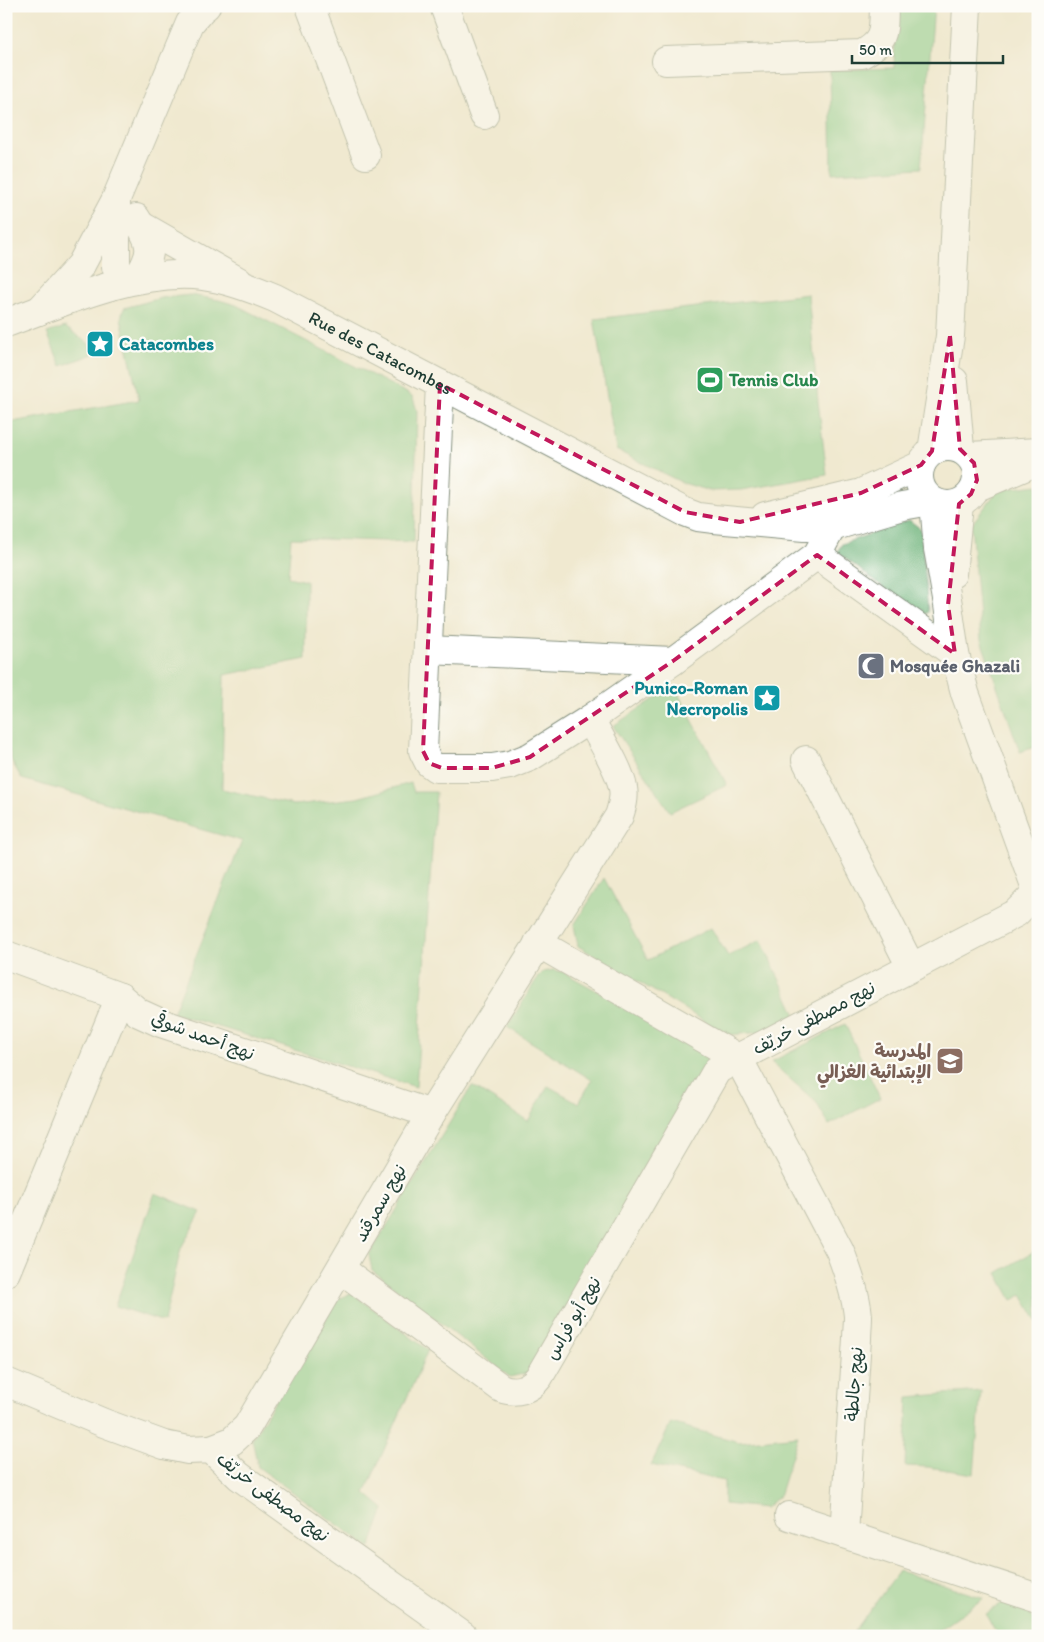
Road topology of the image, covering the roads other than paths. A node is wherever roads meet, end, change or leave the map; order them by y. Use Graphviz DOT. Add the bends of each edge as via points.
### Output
graph roads {
  1 [pos="206,6"];
  2 [pos="310,6"];
  3 [pos="444,6"];
  4 [pos="884,6"];
  5 [pos="967,6"];
  6 [pos="666,62"];
  7 [pos="484,115"];
  8 [pos="366,155"];
  9 [pos="118,194"];
  10 [pos="140,224"];
  11 [pos="132,280"];
  12 [pos="248,287"];
  13 [pos="39,311"];
  14 [pos="6,323"];
  15 [pos="950,336"];
  16 [pos="440,384"];
  17 [pos="1038,452"];
  18 [pos="965,453"];
  19 [pos="927,458"];
  20 [pos="1038,460"];
  21 [pos="950,498"];
  22 [pos="829,514"];
  23 [pos="817,554"];
  24 [pos="428,650"];
  25 [pos="955,654"];
  26 [pos="673,662"];
  27 [pos="590,719"];
  28 [pos="806,760"];
  29 [pos="1037,892"];
  30 [pos="538,943"];
  31 [pos="6,954"];
  32 [pos="911,967"];
  33 [pos="120,997"];
  34 [pos="738,1058"];
  35 [pos="431,1114"];
  36 [pos="341,1269"];
  37 [pos="6,1272"];
  38 [pos="6,1382"];
  39 [pos="211,1449"];
  40 [pos="789,1516"];
  41 [pos="844,1534"];
  42 [pos="1038,1598"];
  43 [pos="460,1635"];
  1 -- 9 [label="street" via="190,23"];
  2 -- 8 [label="street"];
  3 -- 7 [label="street"];
  4 -- 6 [label="street" via="881,38 862,54"];
  5 -- 15 [label="street"];
  9 -- 10 [label="street"];
  9 -- 11 [label="street" via="116,267 120,275"];
  9 -- 13 [label="street" via="81,265"];
  10 -- 11 [label="street" via="150,251 147,263"];
  10 -- 12 [label="street"];
  11 -- 12 [label="street, Rue des Catacombes" via="195,275"];
  11 -- 13 [label="street, Rue des Catacombes"];
  12 -- 16 [label="street, Rue des Catacombes"];
  13 -- 14 [label="street, Rue des Catacombes"];
  15 -- 18 [label="street"];
  15 -- 19 [label="street"];
  16 -- 22 [label="street, Rue des Catacombes" via="698,517 740,522"];
  16 -- 24 [label="street"];
  17 -- 18 [label="street"];
  18 -- 19 [label="street" via="941,447"];
  18 -- 21 [label="street" via="977,471"];
  19 -- 21 [label="street" via="919,474 924,494"];
  19 -- 22 [label="street" via="860,493"];
  20 -- 21 [label="street"];
  21 -- 22 [label="street"];
  21 -- 25 [label="street" via="938,549"];
  22 -- 23 [label="street"];
  23 -- 25 [label="street"];
  23 -- 26 [label="street"];
  24 -- 26 [label="street"];
  24 -- 27 [label="street" via="423,752 431,766 510,766"];
  25 -- 29 [label="street" via="965,692"];
  26 -- 27 [label="street"];
  27 -- 30 [label="street, نهج سمرقند" via="619,775 623,803 619,816"];
  28 -- 32 [label="street"];
  29 -- 32 [label="street, نهج مصطفى خريّف" via="1016,913"];
  30 -- 34 [label="street, نهج مصطفى خريّف"];
  30 -- 35 [label="street, نهج سمرقند"];
  31 -- 33 [label="street, نهج أحمد شوقي"];
  32 -- 34 [label="street, نهج مصطفى خريّف"];
  33 -- 35 [label="street, نهج أحمد شوقي" via="140,1013 161,1023"];
  33 -- 37 [label="street"];
  34 -- 36 [label="street, نهج أبو فراس" via="717,1070 532,1386 516,1391 501,1388"];
  34 -- 41 [label="street, نهج جالطة" via="840,1251 858,1315"];
  35 -- 36 [label="street, نهج سمرقند"];
  36 -- 39 [label="street, نهج سمرقند" via="247,1427 232,1441"];
  38 -- 39 [label="street, نهج مصطفى خريّف" via="164,1445 188,1450"];
  39 -- 43 [label="street, نهج مصطفى خريّف" via="239,1476"];
  40 -- 41 [label="street"];
  41 -- 42 [label="street"];
}
